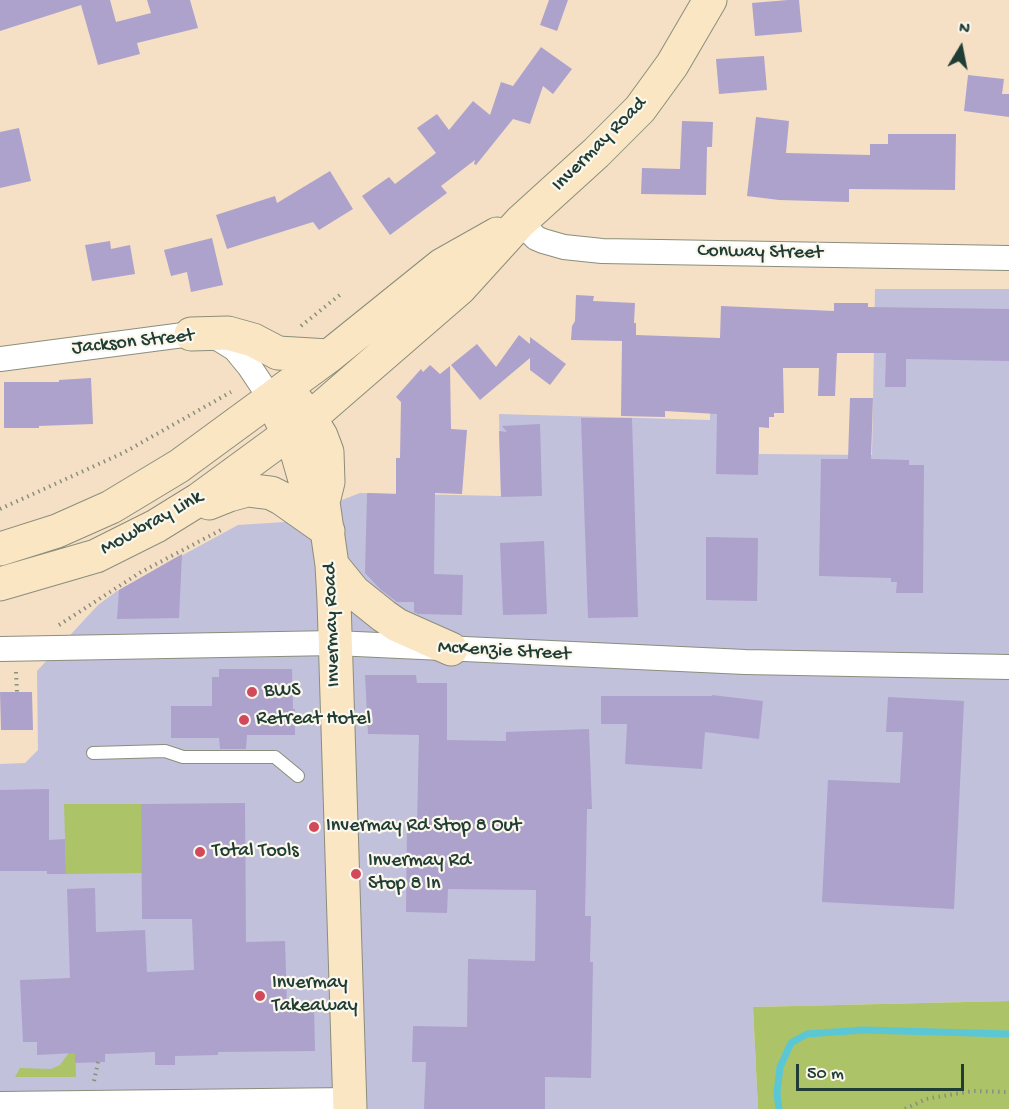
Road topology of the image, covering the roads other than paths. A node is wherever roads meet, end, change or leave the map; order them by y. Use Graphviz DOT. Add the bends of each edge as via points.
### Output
graph roads {
  1 [pos="710,0"];
  2 [pos="520,222"];
  3 [pos="1009,258"];
  4 [pos="200,333"];
  5 [pos="328,356"];
  6 [pos="0,359"];
  7 [pos="278,393"];
  8 [pos="300,426"];
  9 [pos="325,517"];
  10 [pos="156,526"];
  11 [pos="0,549"];
  12 [pos="332,565"];
  13 [pos="0,584"];
  14 [pos="336,643"];
  15 [pos="0,649"];
  16 [pos="451,649"];
  17 [pos="1009,667"];
  18 [pos="93,753"];
  19 [pos="298,777"];
  20 [pos="0,1104"];
  21 [pos="350,1104"];
  1 -- 2 [label="main road, Invermay Road" via="672,65 640,109"];
  2 -- 3 [label="street, Conway Street" via="543,241 602,251"];
  2 -- 5 [label="main road, Invermay Road" via="442,265"];
  2 -- 8 [label="main road, Invermay Road" via="460,288"];
  4 -- 5 [label="main road" via="235,334 285,355"];
  4 -- 6 [label="street, Jackson Street"];
  4 -- 7 [label="street, Jackson Street" via="231,337 247,346 267,363"];
  5 -- 7 [label="main road, Invermay Road"];
  7 -- 8 [label="main road"];
  7 -- 11 [label="main road, Mowbray Link" via="179,466 111,507 57,531"];
  8 -- 9 [label="main road" via="307,487"];
  8 -- 10 [label="main road, Mowbray Link"];
  9 -- 10 [label="main road" via="256,490 229,495"];
  9 -- 12 [label="main road, Invermay Road"];
  10 -- 13 [label="main road, Mowbray Link" via="96,556"];
  12 -- 14 [label="main road, Invermay Road"];
  12 -- 16 [label="main road" via="354,592 384,616"];
  14 -- 15 [label="street, McKenzie Street"];
  14 -- 16 [label="street, McKenzie Street"];
  14 -- 21 [label="main road, Invermay Road"];
  16 -- 17 [label="street, McKenzie Street" via="745,662"];
  18 -- 19 [label="lane" via="165,751 183,757 275,757"];
  20 -- 21 [label="street"];
}
